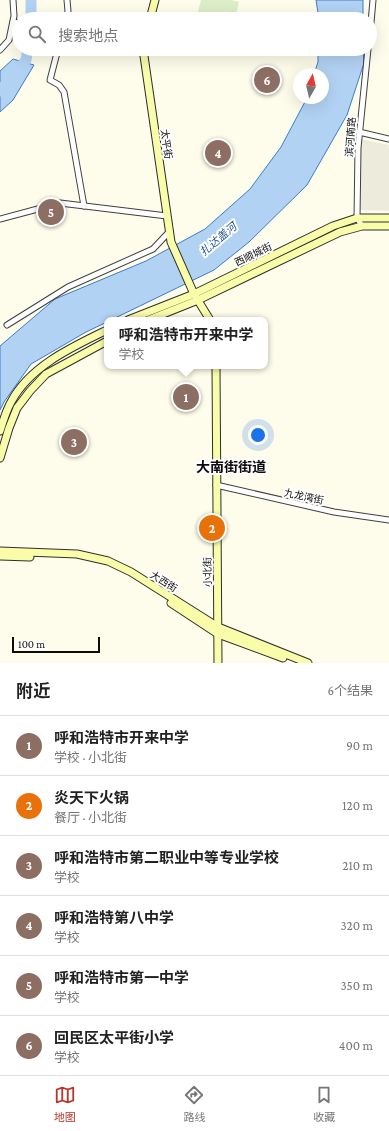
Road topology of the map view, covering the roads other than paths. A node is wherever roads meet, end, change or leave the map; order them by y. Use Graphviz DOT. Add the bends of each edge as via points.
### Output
graph roads {
  1 [pos="13,0"];
  2 [pos="67,0"];
  3 [pos="155,0"];
  4 [pos="373,0"];
  5 [pos="14,12"];
  6 [pos="68,12"];
  7 [pos="152,12"];
  8 [pos="372,12"];
  9 [pos="12,28"];
  10 [pos="0,50"];
  11 [pos="56,56"];
  12 [pos="144,56"];
  13 [pos="367,56"];
  14 [pos="359,132"];
  15 [pos="389,139"];
  16 [pos="84,206"];
  17 [pos="167,216"];
  18 [pos="357,218"];
  19 [pos="389,218"];
  20 [pos="0,220"];
  21 [pos="362,226"];
  22 [pos="389,226"];
  23 [pos="170,231"];
  24 [pos="196,297"];
  25 [pos="137,317"];
  26 [pos="154,317"];
  27 [pos="208,317"];
  28 [pos="7,325"];
  29 [pos="104,331"];
  30 [pos="104,343"];
  31 [pos="216,369"];
  32 [pos="0,431"];
  33 [pos="0,458"];
  34 [pos="216,485"];
  35 [pos="389,520"];
  36 [pos="0,551"];
  37 [pos="0,556"];
  38 [pos="218,631"];
  39 [pos="218,663"];
  40 [pos="296,663"];
  41 [pos="308,663"];
  1 -- 5 [label="street"];
  2 -- 6 [label="street"];
  3 -- 7 [label="main road"];
  4 -- 8 [label="street"];
  9 -- 10 [label="street" via="10,40"];
  11 -- 16 [label="street" via="50,80 59,85 64,92"];
  12 -- 17 [label="main road, 太平街"];
  13 -- 14 [label="street, 滨河南路"];
  14 -- 15 [label="street"];
  14 -- 18 [label="street, 滨河南路"];
  16 -- 17 [label="street"];
  16 -- 20 [label="street" via="60,204"];
  17 -- 23 [label="main road, 太平街"];
  18 -- 19 [label="main road, 西顺城街"];
  18 -- 21 [label="street"];
  18 -- 24 [label="main road, 西顺城街" via="333,226"];
  21 -- 22 [label="main road, 西顺城街"];
  21 -- 24 [label="main road, 西顺城街" via="340,232"];
  23 -- 24 [label="main road, 太平街" via="171,242"];
  23 -- 28 [label="street" via="153,249 68,287"];
  24 -- 25 [label="main road, 西顺城街"];
  24 -- 26 [label="main road, 西顺城街"];
  24 -- 27 [label="main road"];
  29 -- 32 [label="main road" via="41,368 26,381 11,401"];
  30 -- 33 [label="main road" via="46,374 30,391 17,408"];
  31 -- 34 [label="main road, 小北街"];
  34 -- 35 [label="street, 九龙湾街" via="334,512"];
  34 -- 38 [label="main road, 小北街"];
  36 -- 38 [label="main road, 大西街" via="77,554 108,561 131,572"];
  37 -- 38 [label="main road, 大西街" via="63,557 88,560 112,567"];
  38 -- 39 [label="main road, 小北街"];
  38 -- 40 [label="main road, 大西街"];
  38 -- 41 [label="main road, 大西街"];
}
